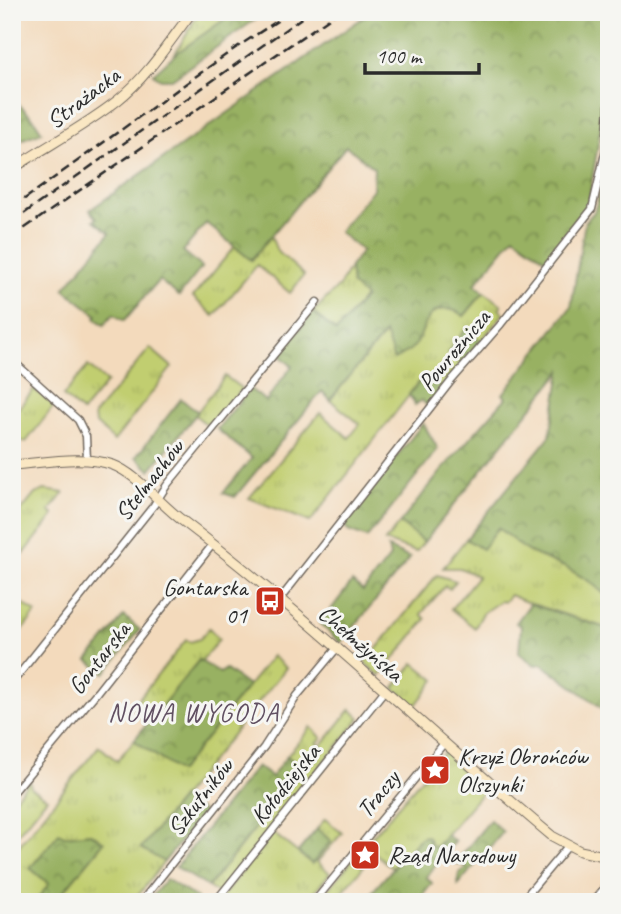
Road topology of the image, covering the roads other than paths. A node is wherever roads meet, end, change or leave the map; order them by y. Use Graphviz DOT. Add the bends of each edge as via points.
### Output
graph roads {
  1 [pos="192,12"];
  2 [pos="609,106"];
  3 [pos="12,169"];
  4 [pos="317,302"];
  5 [pos="12,360"];
  6 [pos="87,460"];
  7 [pos="12,465"];
  8 [pos="157,501"];
  9 [pos="213,544"];
  10 [pos="281,598"];
  11 [pos="337,648"];
  12 [pos="12,683"];
  13 [pos="384,690"];
  14 [pos="445,742"];
  15 [pos="12,794"];
  16 [pos="568,846"];
  17 [pos="609,857"];
  18 [pos="609,881"];
  19 [pos="141,902"];
  20 [pos="215,902"];
  21 [pos="314,902"];
  22 [pos="521,902"];
  23 [pos="593,902"];
  1 -- 3 [label="street, Strażacka" via="118,100"];
  2 -- 10 [label="street, Powroźnicza" via="606,149 592,209"];
  4 -- 8 [label="street, Stelmachów"];
  5 -- 6 [label="street" via="78,420 86,436"];
  6 -- 7 [label="street, Chełmżyńska"];
  6 -- 8 [label="street, Chełmżyńska" via="122,469"];
  8 -- 9 [label="street, Chełmżyńska"];
  8 -- 12 [label="street, Stelmachów"];
  9 -- 10 [label="street, Chełmżyńska"];
  9 -- 15 [label="street, Gontarska"];
  10 -- 11 [label="street, Chełmżyńska"];
  11 -- 13 [label="street, Chełmżyńska"];
  11 -- 19 [label="street, Szkutników"];
  13 -- 14 [label="street, Chełmżyńska"];
  13 -- 20 [label="street, Kołodziejska"];
  14 -- 16 [label="street, Chełmżyńska"];
  14 -- 21 [label="street, Traczy"];
  16 -- 17 [label="street, Chełmżyńska"];
  16 -- 22 [label="street"];
  18 -- 23 [label="street"];
}
